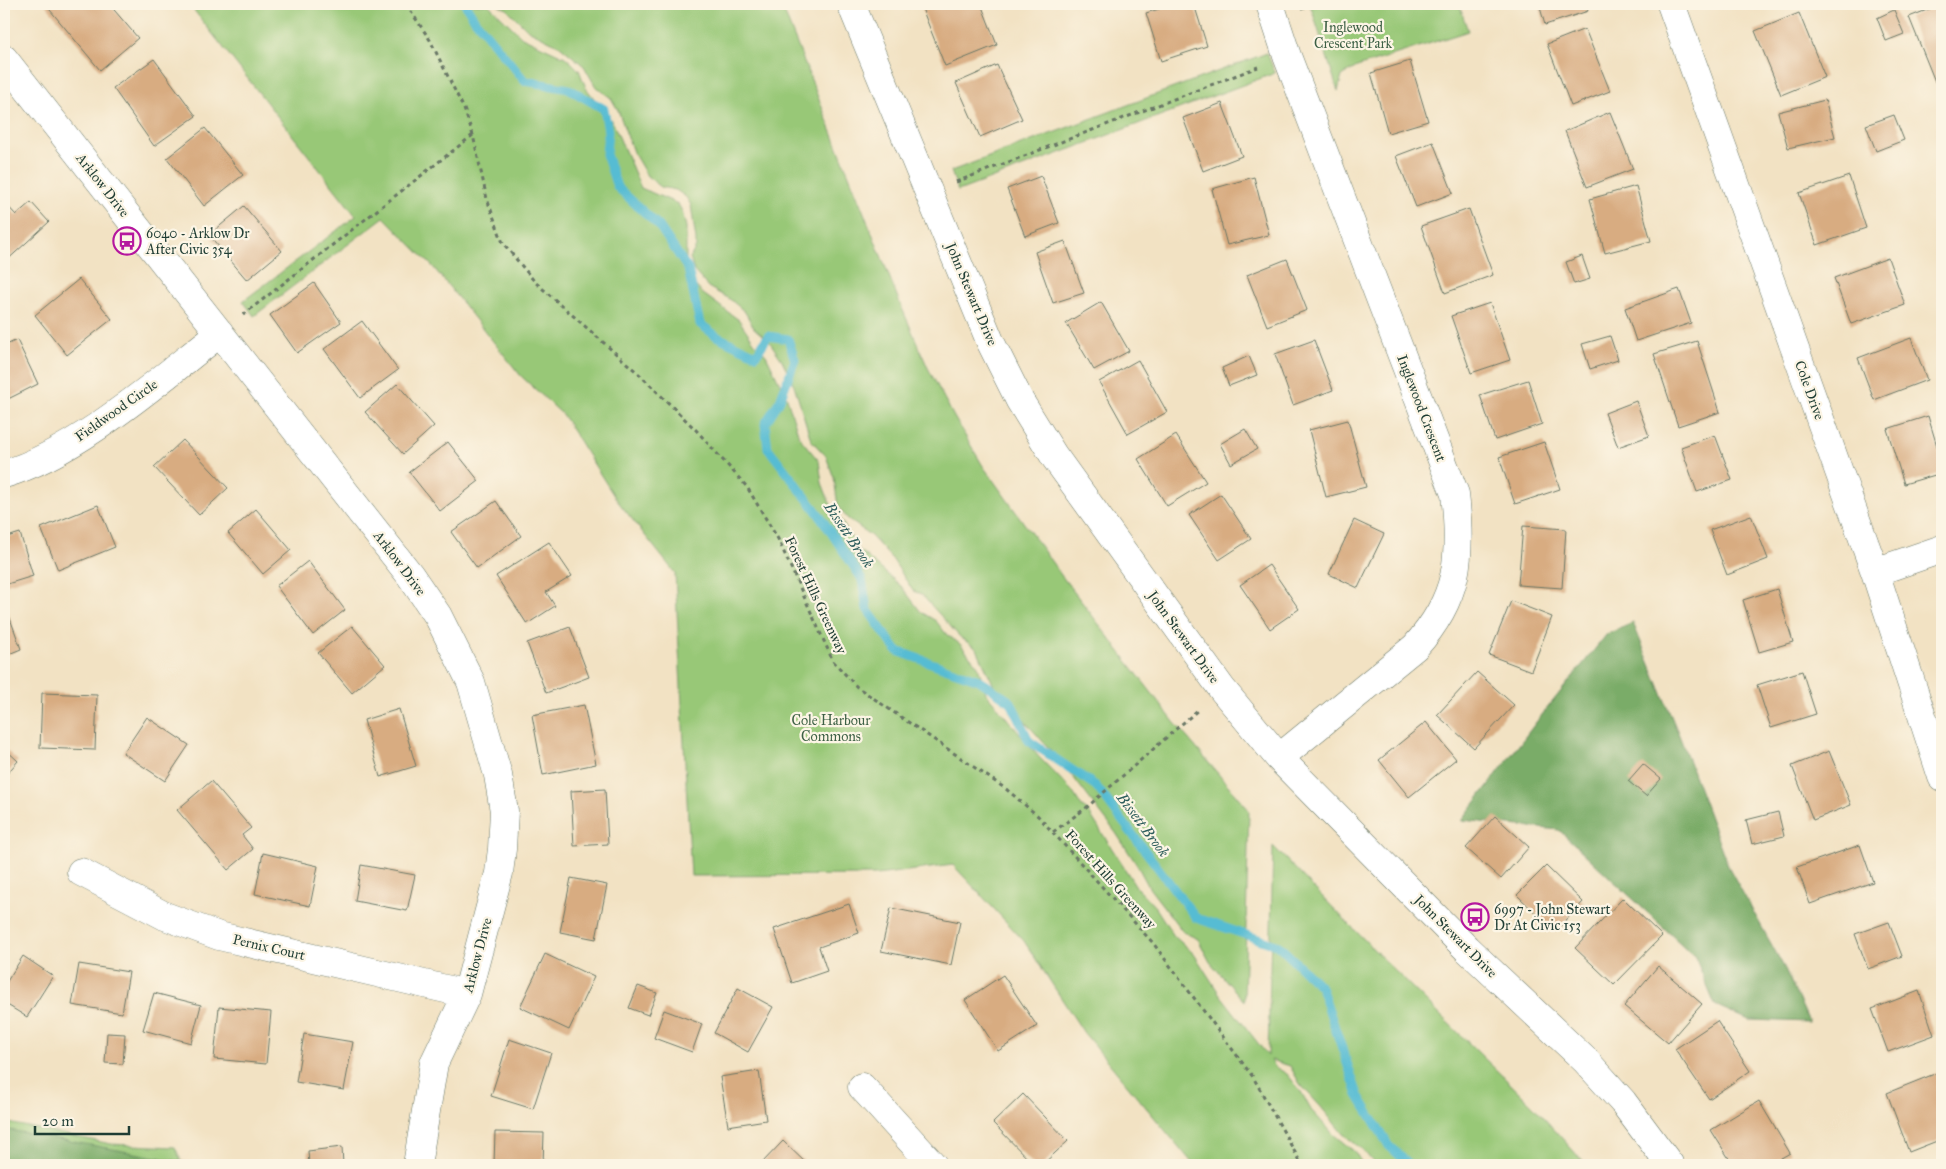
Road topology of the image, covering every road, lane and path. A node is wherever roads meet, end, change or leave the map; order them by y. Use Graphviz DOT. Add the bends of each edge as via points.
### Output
graph roads {
  1 [pos="406,4"];
  2 [pos="851,4"];
  3 [pos="1270,4"];
  4 [pos="1671,4"];
  5 [pos="1287,56"];
  6 [pos="4,59"];
  7 [pos="473,135"];
  8 [pos="930,192"];
  9 [pos="220,334"];
  10 [pos="4,474"];
  11 [pos="1942,549"];
  12 [pos="1875,572"];
  13 [pos="1222,689"];
  14 [pos="1279,758"];
  15 [pos="1942,778"];
  16 [pos="1053,832"];
  17 [pos="81,872"];
  18 [pos="467,994"];
  19 [pos="862,1087"];
  20 [pos="418,1165"];
  21 [pos="932,1165"];
  22 [pos="1302,1165"];
  23 [pos="1670,1165"];
  1 -- 7 [label="path, Forest Hills Greenway" via="430,40 464,109"];
  2 -- 8 [label="street, John Stewart Drive"];
  3 -- 5 [label="street, Inglewood Crescent"];
  4 -- 12 [label="street, Cole Drive"];
  5 -- 8 [label="path"];
  5 -- 14 [label="street, Inglewood Crescent" via="1455,494 1459,532 1453,584 1447,603 1433,627 1415,647"];
  6 -- 9 [label="street, Arklow Drive"];
  7 -- 9 [label="path"];
  7 -- 16 [label="path, Forest Hills Greenway" via="487,199 503,243 535,282 639,374 696,430 747,487 778,539 833,661 857,687 1006,789"];
  8 -- 13 [label="street, John Stewart Drive" via="990,341 1020,401 1054,456"];
  9 -- 10 [label="street, Fieldwood Circle" via="71,442"];
  9 -- 18 [label="street, Arklow Drive" via="410,575 438,616 471,682 498,775 504,832 499,873"];
  11 -- 12 [label="street"];
  12 -- 15 [label="street, Cole Drive"];
  13 -- 14 [label="street, John Stewart Drive"];
  13 -- 16 [label="path" via="1086,808"];
  14 -- 23 [label="street, John Stewart Drive" via="1467,949 1586,1061 1623,1102"];
  16 -- 22 [label="path, Forest Hills Greenway" via="1153,943 1253,1077"];
  17 -- 18 [label="street, Pernix Court" via="165,916 219,936"];
  18 -- 20 [label="street, Arklow Drive" via="434,1063"];
  19 -- 21 [label="street"];
}
